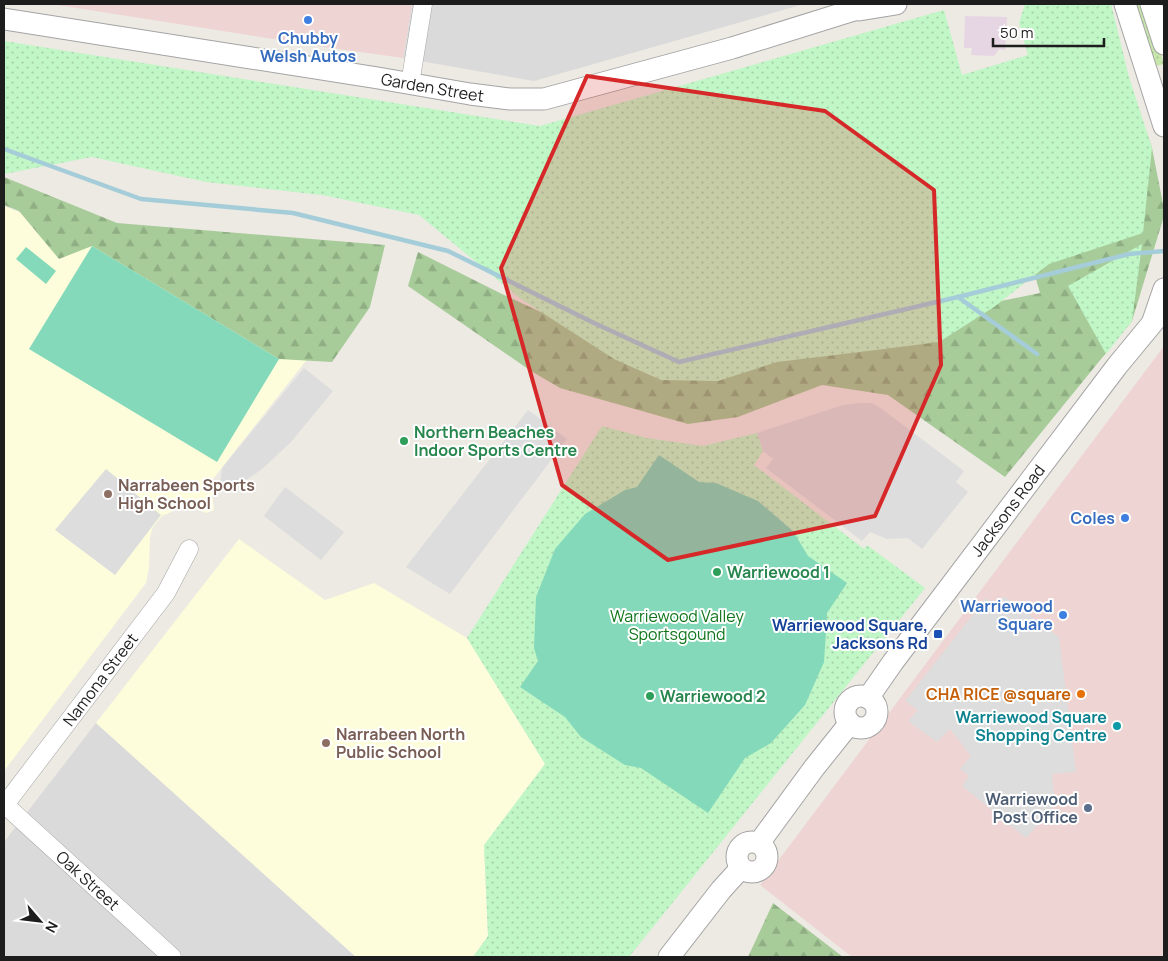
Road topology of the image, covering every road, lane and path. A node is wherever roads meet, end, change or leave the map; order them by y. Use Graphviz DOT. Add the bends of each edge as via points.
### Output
graph roads {
  1 [pos="423,4"];
  2 [pos="896,4"];
  3 [pos="1125,4"];
  4 [pos="1151,4"];
  5 [pos="863,7"];
  6 [pos="4,19"];
  7 [pos="1164,44"];
  8 [pos="410,84"];
  9 [pos="1164,126"];
  10 [pos="1164,289"];
  11 [pos="1164,309"];
  12 [pos="1151,326"];
  13 [pos="189,549"];
  14 [pos="4,806"];
  15 [pos="172,957"];
  16 [pos="669,957"];
  1 -- 8 [label="street"];
  2 -- 5 [label="street, Garden Street"];
  3 -- 9 [label="street"];
  4 -- 7 [label="street"];
  5 -- 8 [label="street, Garden Street" via="732,48 544,99 510,99"];
  6 -- 8 [label="street, Garden Street"];
  10 -- 12 [label="street, Jacksons Road"];
  11 -- 12 [label="street, Jacksons Road"];
  12 -- 16 [label="street, Jacksons Road" via="1117,366 868,698 851,700 845,712 850,724 759,843 767,856 764,866 750,872 741,868"];
  13 -- 14 [label="street, Namona Street" via="166,593"];
  14 -- 15 [label="street, Oak Street"];
}
